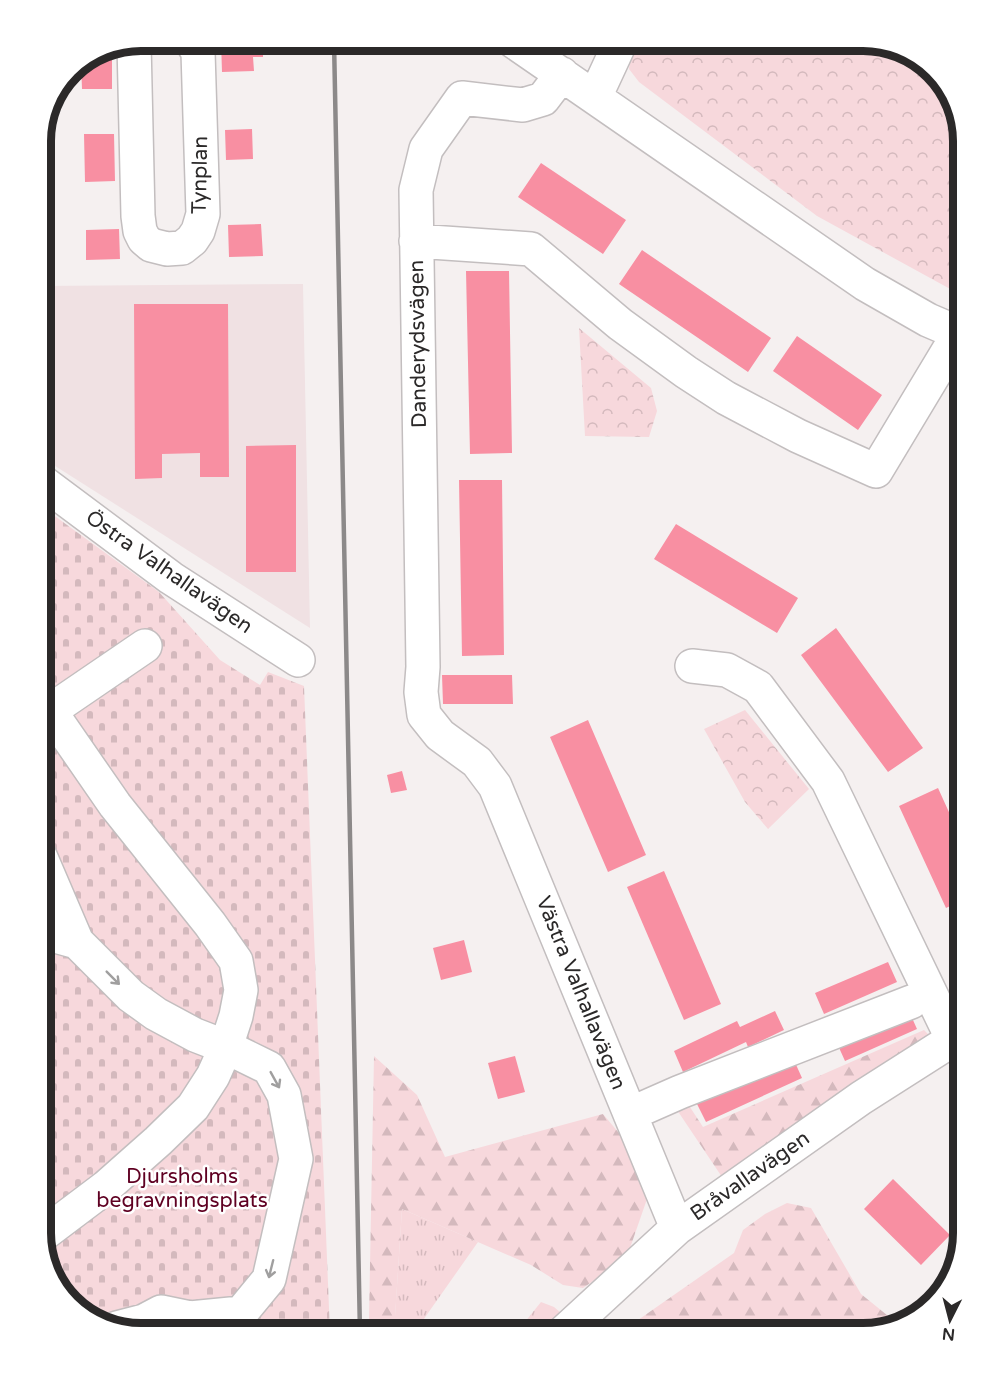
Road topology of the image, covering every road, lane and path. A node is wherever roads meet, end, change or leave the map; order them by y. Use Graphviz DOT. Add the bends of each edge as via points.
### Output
graph roads {
  1 [pos="197,51"];
  2 [pos="528,51"];
  3 [pos="616,51"];
  4 [pos="134,52"];
  5 [pos="562,74"];
  6 [pos="595,97"];
  7 [pos="416,241"];
  8 [pos="953,331"];
  9 [pos="953,347"];
  10 [pos="51,488"];
  11 [pos="145,646"];
  12 [pos="298,660"];
  13 [pos="692,666"];
  14 [pos="51,710"];
  15 [pos="424,715"];
  16 [pos="51,722"];
  17 [pos="51,881"];
  18 [pos="51,935"];
  19 [pos="77,942"];
  20 [pos="911,1002"];
  21 [pos="953,1026"];
  22 [pos="953,1044"];
  23 [pos="226,1047"];
  24 [pos="630,1114"];
  25 [pos="51,1228"];
  26 [pos="676,1228"];
  27 [pos="136,1323"];
  28 [pos="574,1323"];
  1 -- 4 [label="street, Tynplan" via="203,214 192,240 182,248 167,249 151,245 140,231"];
  2 -- 5 [label="street"];
  3 -- 6 [label="street"];
  5 -- 6 [label="street"];
  5 -- 7 [label="street, Danderydsvägen" via="543,99 523,105 462,98 426,149 416,190"];
  6 -- 8 [label="street" via="865,284"];
  7 -- 9 [label="street" via="531,249 620,324 726,398 876,471"];
  7 -- 15 [label="street, Danderydsvägen"];
  10 -- 12 [label="street, Östra Valhallavägen" via="171,578"];
  11 -- 14 [label="street"];
  13 -- 21 [label="street, Bråvallavägen" via="727,670 758,687 828,780"];
  15 -- 24 [label="street, Västra Valhallavägen" via="440,735 477,762 495,786"];
  16 -- 23 [label="street" via="236,961 241,990"];
  17 -- 19 [label="street"];
  18 -- 19 [label="street"];
  19 -- 23 [label="street, one-way" via="131,996 156,1014"];
  20 -- 24 [label="street"];
  22 -- 26 [label="street, Bråvallavägen" via="861,1098"];
  23 -- 25 [label="street" via="193,1107 106,1187"];
  23 -- 27 [label="street, one-way" via="269,1068 284,1095 294,1148 296,1159 269,1279 241,1313 190,1318 161,1312"];
  24 -- 26 [label="street, Västra Valhallavägen"];
  26 -- 28 [label="street, Bråvallavägen"];
}
